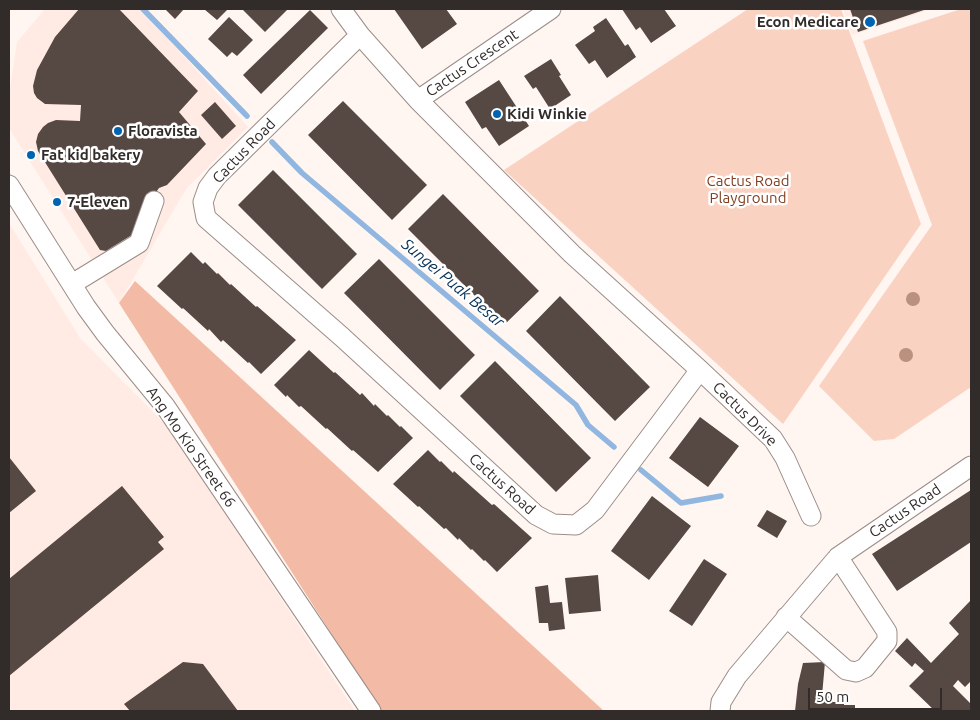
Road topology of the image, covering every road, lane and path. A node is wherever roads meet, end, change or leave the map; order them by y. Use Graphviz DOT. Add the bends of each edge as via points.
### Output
graph roads {
  1 [pos="341,9"];
  2 [pos="551,9"];
  3 [pos="360,35"];
  4 [pos="418,100"];
  5 [pos="9,185"];
  6 [pos="154,201"];
  7 [pos="72,284"];
  8 [pos="700,370"];
  9 [pos="971,466"];
  10 [pos="811,516"];
  11 [pos="838,557"];
  12 [pos="786,617"];
  13 [pos="371,711"];
  14 [pos="720,711"];
  1 -- 3 [label="street"];
  2 -- 4 [label="street, Cactus Crescent"];
  3 -- 4 [label="street"];
  3 -- 8 [label="street, Cactus Road" via="217,176 208,188 204,202 206,218 342,337 536,515 552,524 576,525 595,510"];
  4 -- 8 [label="street" via="572,254"];
  5 -- 7 [label="street, Ang Mo Kio Street 66"];
  6 -- 7 [label="street" via="139,243"];
  7 -- 13 [label="street, Ang Mo Kio Street 66" via="105,333 165,406"];
  8 -- 10 [label="street, Cactus Drive" via="773,439"];
  9 -- 11 [label="street, Cactus Road"];
  11 -- 12 [label="street"];
  11 -- 12 [label="street" via="887,632 887,641 864,668 856,672 846,670"];
  12 -- 14 [label="street" via="737,676 721,702"];
}
